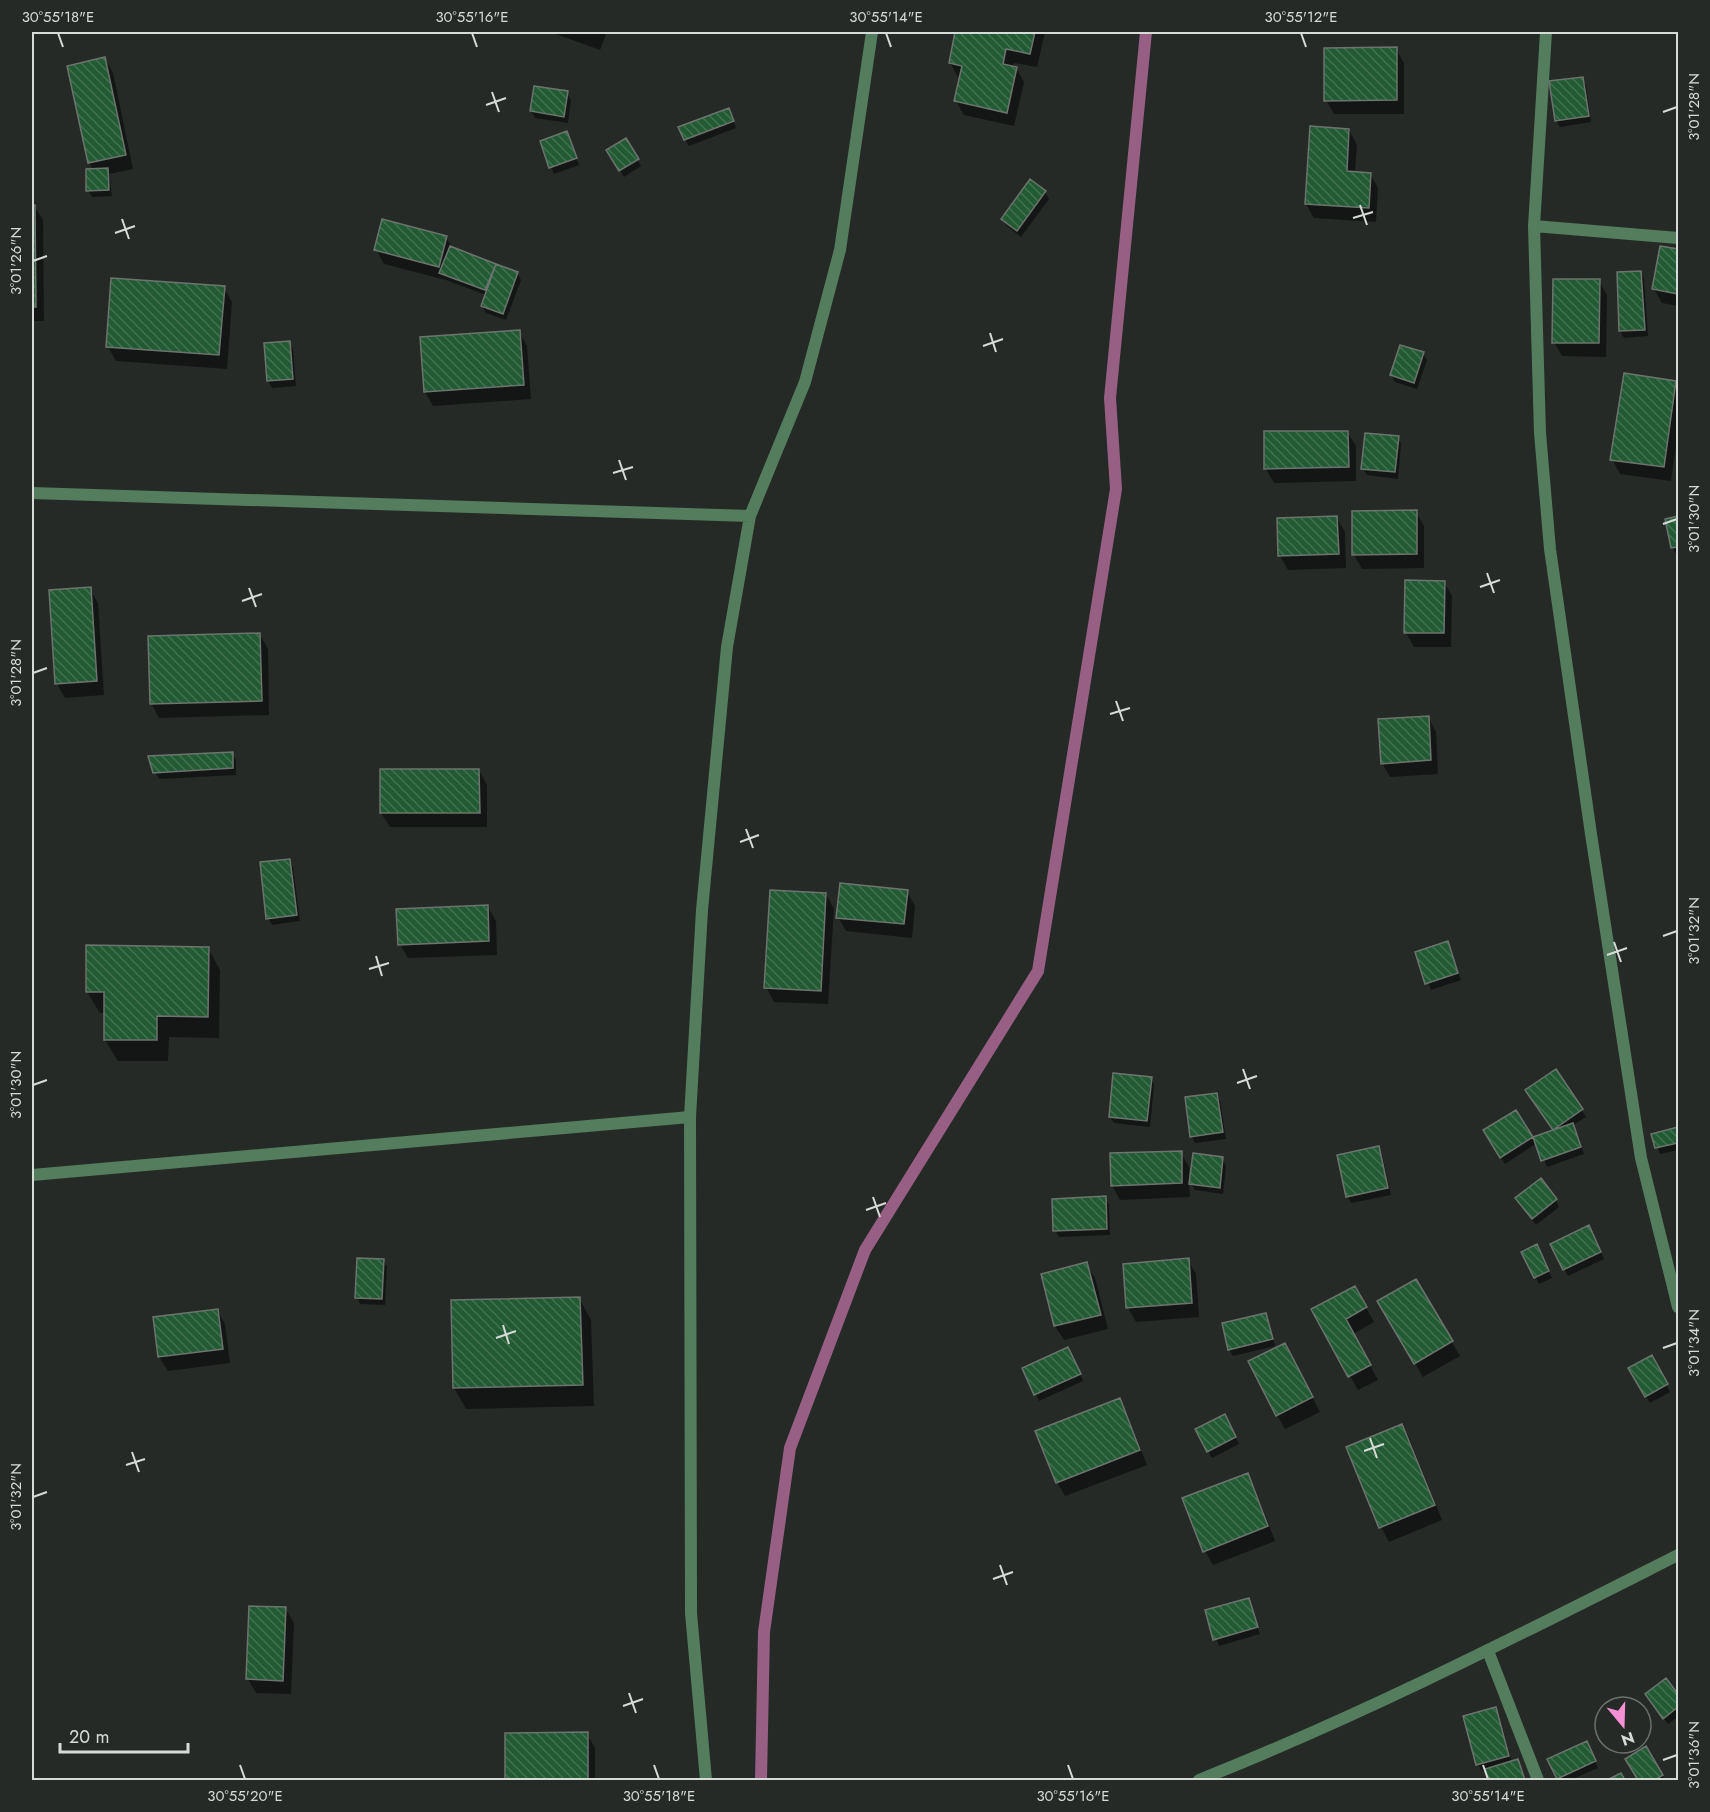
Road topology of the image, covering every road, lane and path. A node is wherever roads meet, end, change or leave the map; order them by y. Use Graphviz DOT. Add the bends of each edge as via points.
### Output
graph roads {
  1 [pos="872,32"];
  2 [pos="1546,32"];
  3 [pos="1534,226"];
  4 [pos="1678,238"];
  5 [pos="32,493"];
  6 [pos="750,516"];
  7 [pos="690,1117"];
  8 [pos="32,1175"];
  9 [pos="1678,1307"];
  10 [pos="1678,1555"];
  11 [pos="1488,1651"];
  12 [pos="706,1780"];
  13 [pos="1202,1780"];
  14 [pos="1538,1780"];
  1 -- 6 [label="street" via="840,250 806,381"];
  2 -- 3 [label="street"];
  3 -- 4 [label="street"];
  3 -- 9 [label="street" via="1540,434 1550,549 1641,1158"];
  5 -- 6 [label="street"];
  6 -- 7 [label="street" via="727,647 702,910"];
  7 -- 8 [label="street"];
  7 -- 12 [label="street" via="691,1613"];
  10 -- 11 [label="street"];
  11 -- 13 [label="street" via="1299,1740"];
  11 -- 14 [label="street"];
}
